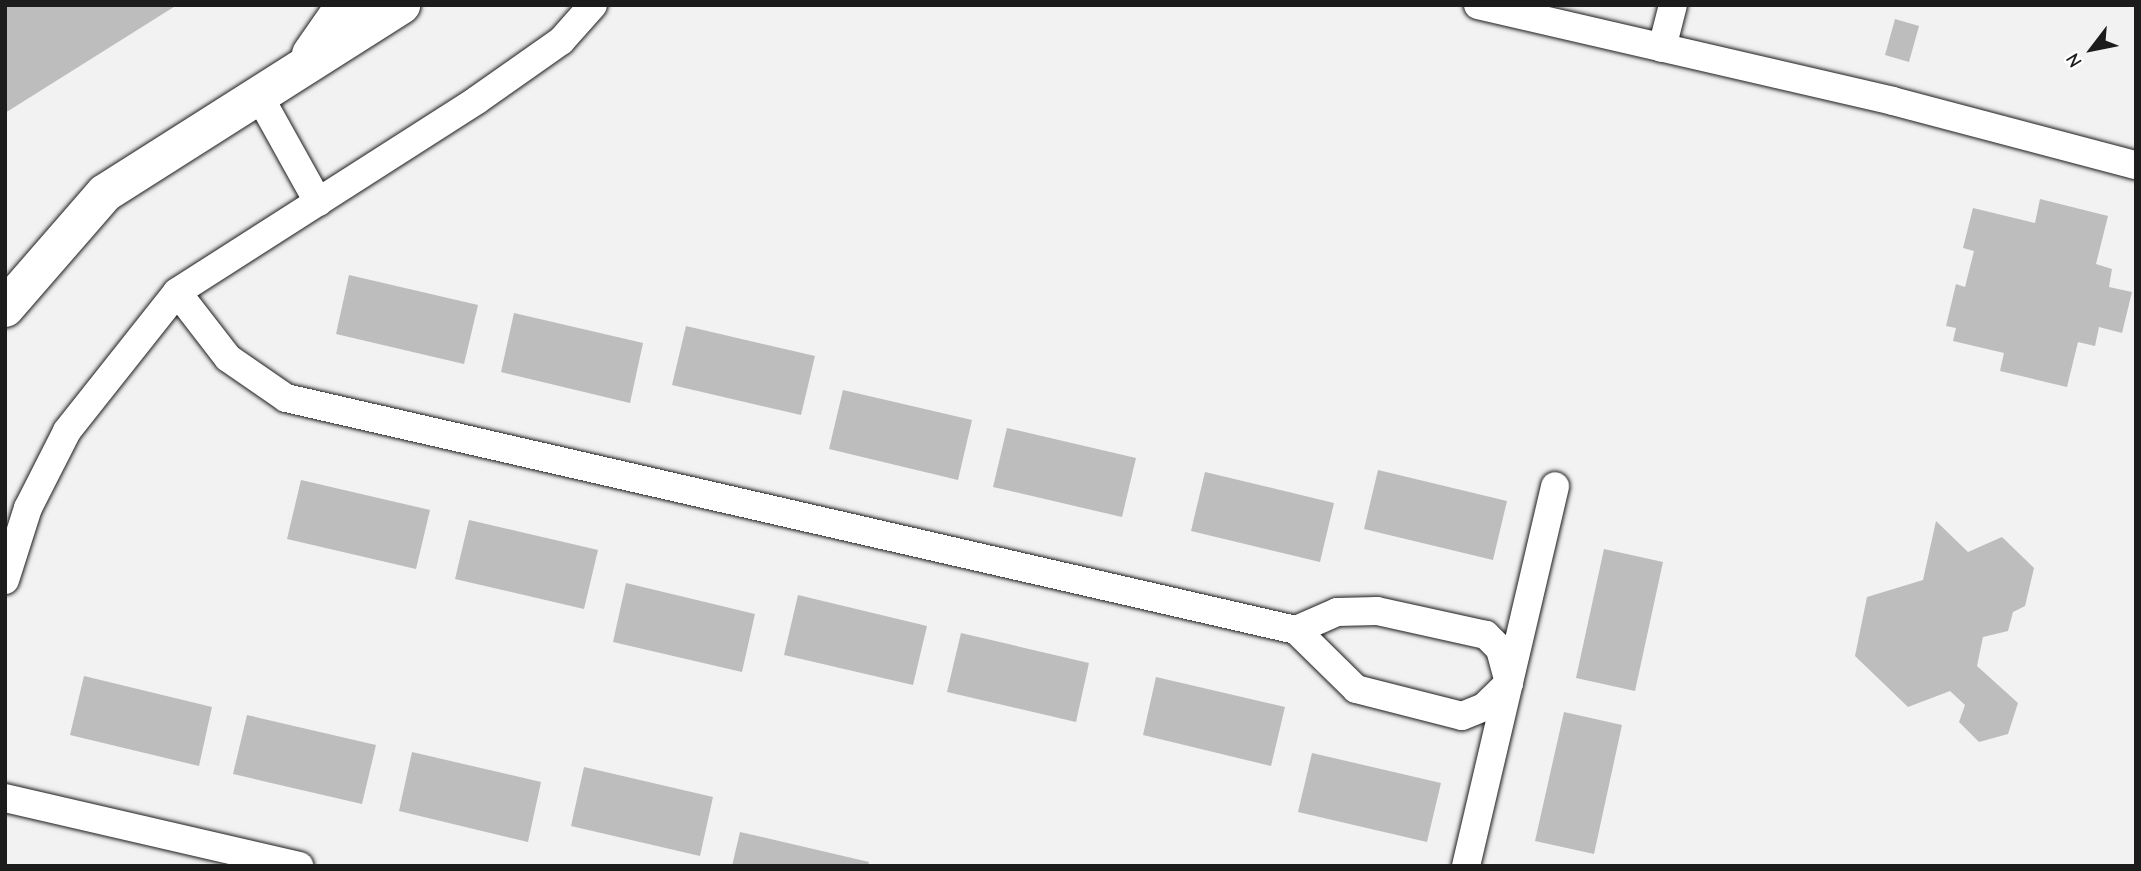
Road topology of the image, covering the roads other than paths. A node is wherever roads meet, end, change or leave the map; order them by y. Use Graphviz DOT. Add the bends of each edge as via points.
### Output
graph roads {
  1 [pos="345,5"];
  2 [pos="401,5"];
  3 [pos="593,5"];
  4 [pos="1478,5"];
  5 [pos="1673,5"];
  6 [pos="1662,48"];
  7 [pos="301,67"];
  8 [pos="258,94"];
  9 [pos="2136,165"];
  10 [pos="318,202"];
  11 [pos="177,292"];
  12 [pos="5,308"];
  13 [pos="1555,486"];
  14 [pos="5,580"];
  15 [pos="1296,630"];
  16 [pos="1509,682"];
  17 [pos="5,798"];
  18 [pos="299,866"];
  19 [pos="1466,866"];
  1 -- 7 [label="main road"];
  2 -- 7 [label="main road"];
  3 -- 10 [label="street" via="551,48"];
  4 -- 6 [label="street"];
  5 -- 6 [label="street"];
  6 -- 9 [label="street"];
  7 -- 8 [label="main road"];
  8 -- 10 [label="street"];
  8 -- 12 [label="main road" via="106,193"];
  10 -- 11 [label="street"];
  11 -- 14 [label="street" via="67,432 28,508"];
  11 -- 15 [label="street" via="228,358 286,398"];
  13 -- 16 [label="street"];
  15 -- 16 [label="street" via="1337,612 1377,611 1486,635 1500,649"];
  15 -- 16 [label="street" via="1356,689 1462,716 1484,706"];
  16 -- 19 [label="street"];
  17 -- 18 [label="street"];
}
